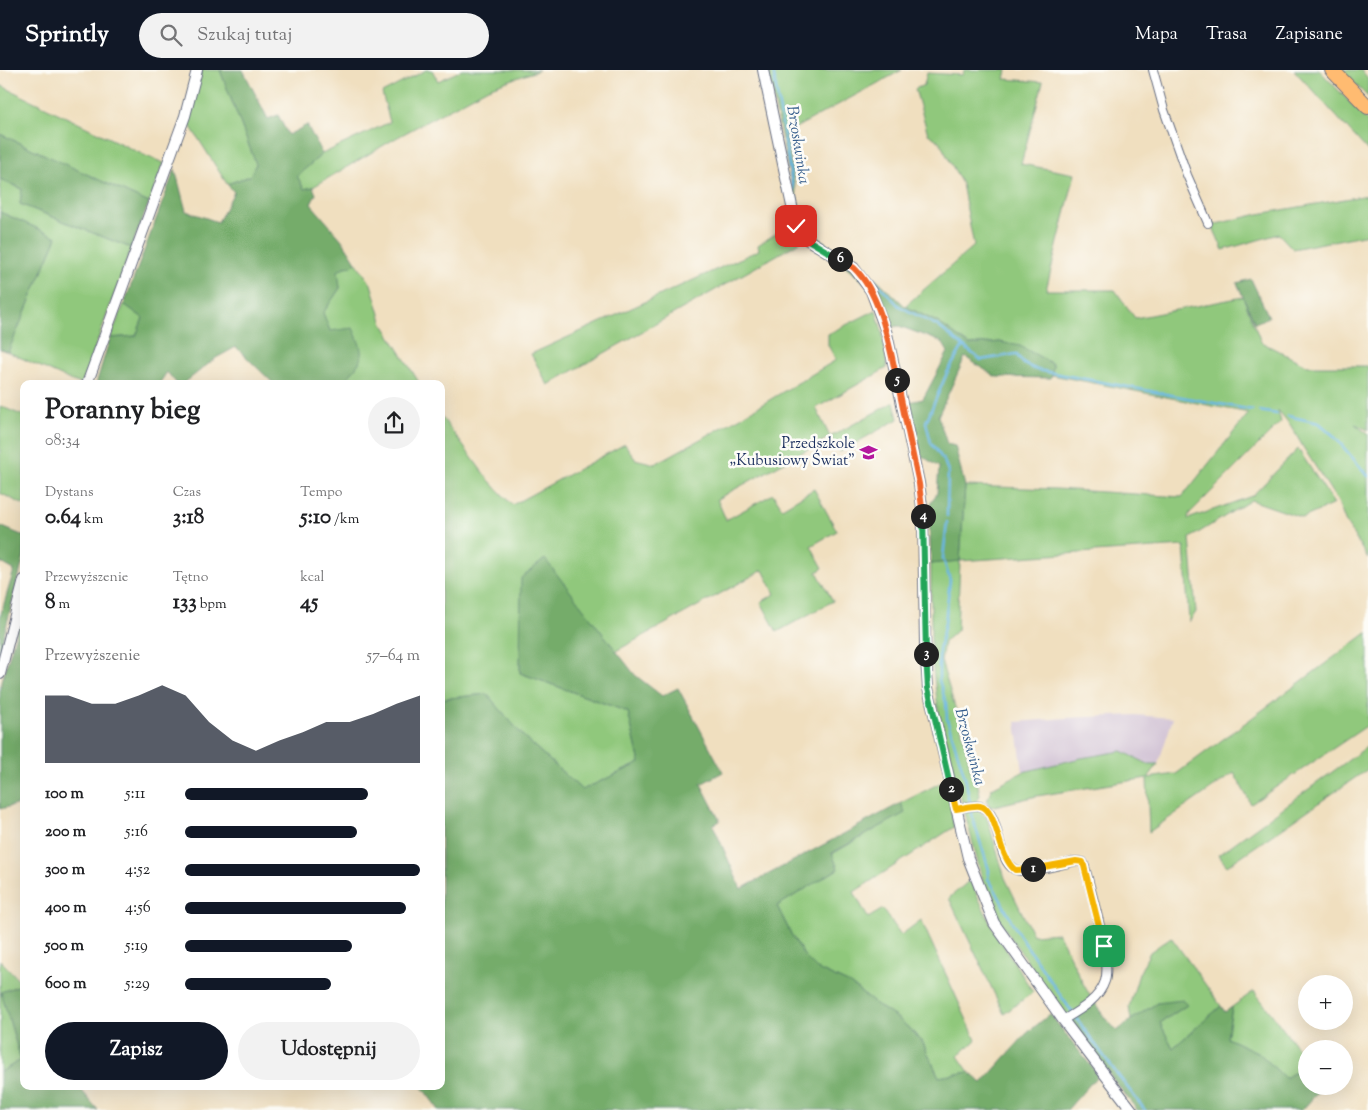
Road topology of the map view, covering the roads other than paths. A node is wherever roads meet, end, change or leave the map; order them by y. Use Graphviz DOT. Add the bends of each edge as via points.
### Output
graph roads {
  1 [pos="197,70"];
  2 [pos="763,70"];
  3 [pos="1153,70"];
  4 [pos="1332,70"];
  5 [pos="1368,107"];
  6 [pos="1208,223"];
  7 [pos="88,380"];
  8 [pos="20,596"];
  9 [pos="0,674"];
  10 [pos="956,809"];
  11 [pos="1066,1018"];
  12 [pos="1132,1110"];
  1 -- 7 [label="street" via="185,116"];
  2 -- 10 [label="street" via="796,226 808,240 854,268 871,291 887,334 923,515 928,688"];
  3 -- 6 [label="street" via="1187,175"];
  4 -- 5 [label="highway"];
  8 -- 9 [label="street"];
  10 -- 11 [label="street" via="968,858 994,922"];
  10 -- 11 [label="street" via="978,806 987,810 1003,854 1015,870 1083,862 1104,946 1107,972 1105,983 1092,1001"];
  11 -- 12 [label="street"];
}
